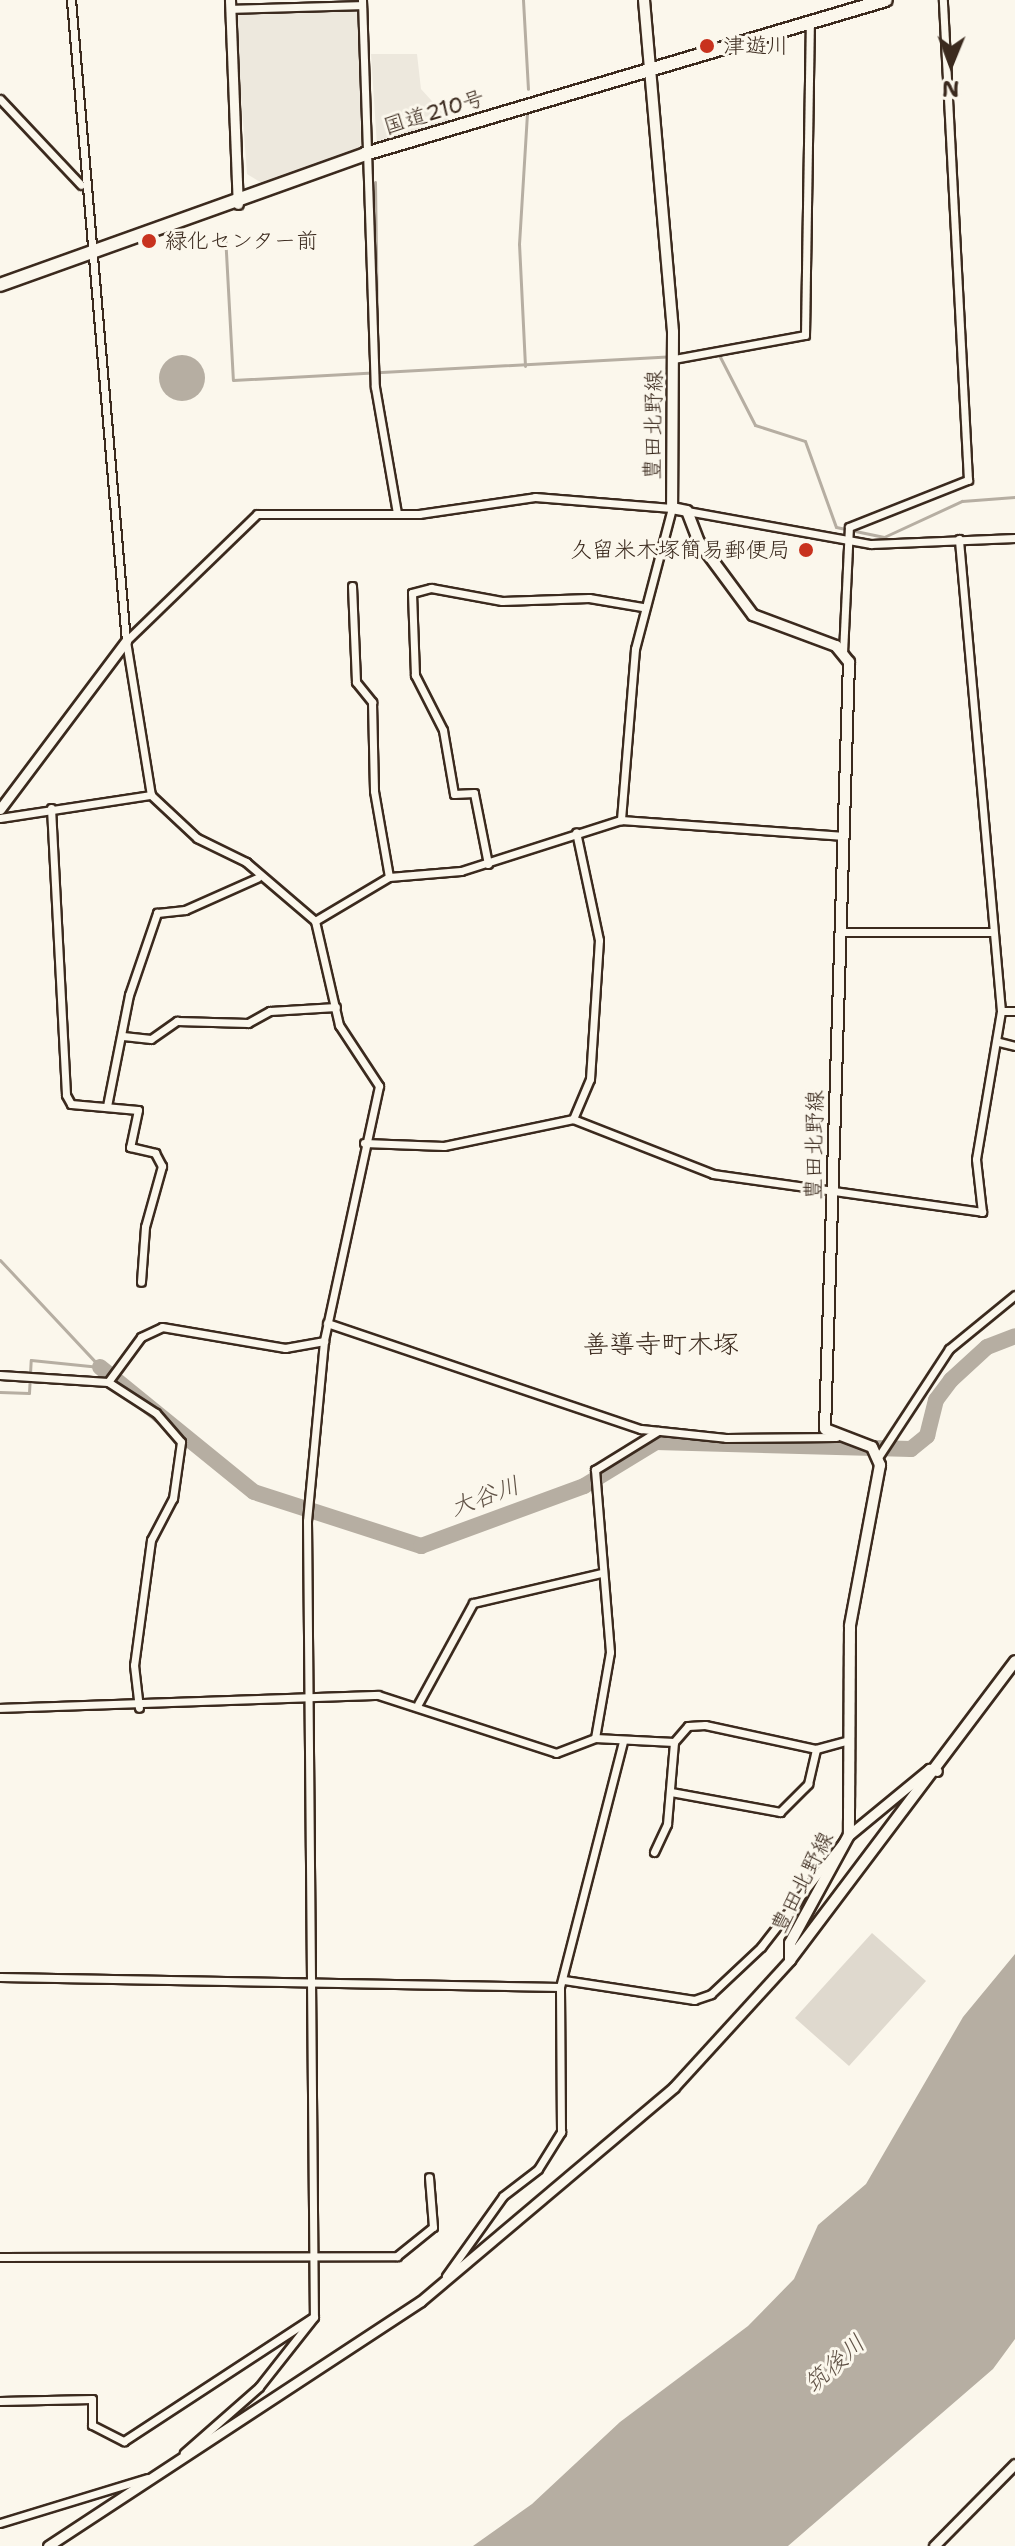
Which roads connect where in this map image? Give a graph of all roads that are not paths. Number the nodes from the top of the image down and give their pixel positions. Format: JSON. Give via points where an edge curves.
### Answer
{"nodes":[{"id":1,"x":71,"y":0,"type":"edge"},
{"id":2,"x":644,"y":0,"type":"edge"},
{"id":3,"x":886,"y":0,"type":"edge"},
{"id":4,"x":943,"y":0,"type":"edge"},
{"id":5,"x":362,"y":2,"type":"edge"},
{"id":6,"x":230,"y":5,"type":"edge"},
{"id":7,"x":810,"y":20,"type":"junction"},
{"id":8,"x":649,"y":67,"type":"junction"},
{"id":9,"x":0,"y":99,"type":"edge"},
{"id":10,"x":365,"y":154,"type":"junction"},
{"id":11,"x":82,"y":186,"type":"junction"},
{"id":12,"x":238,"y":204,"type":"junction"},
{"id":13,"x":93,"y":253,"type":"junction"},
{"id":14,"x":0,"y":285,"type":"edge"},
{"id":15,"x":674,"y":359,"type":"junction"},
{"id":16,"x":672,"y":508,"type":"junction"},
{"id":17,"x":687,"y":511,"type":"junction"},
{"id":18,"x":397,"y":513,"type":"junction"},
{"id":19,"x":1015,"y":538,"type":"edge"},
{"id":20,"x":959,"y":539,"type":"junction"},
{"id":21,"x":844,"y":541,"type":"junction"},
{"id":22,"x":352,"y":586,"type":"dead end"},
{"id":23,"x":642,"y":607,"type":"junction"},
{"id":24,"x":126,"y":641,"type":"junction"},
{"id":25,"x":843,"y":653,"type":"junction"},
{"id":26,"x":151,"y":795,"type":"junction"},
{"id":27,"x":51,"y":808,"type":"junction"},
{"id":28,"x":0,"y":809,"type":"edge"},
{"id":29,"x":0,"y":818,"type":"edge"},
{"id":30,"x":621,"y":820,"type":"junction"},
{"id":31,"x":576,"y":832,"type":"junction"},
{"id":32,"x":844,"y":836,"type":"junction"},
{"id":33,"x":488,"y":864,"type":"junction"},
{"id":34,"x":389,"y":877,"type":"junction"},
{"id":35,"x":257,"y":878,"type":"junction"},
{"id":36,"x":315,"y":921,"type":"junction"},
{"id":37,"x":841,"y":932,"type":"junction"},
{"id":38,"x":993,"y":932,"type":"junction"},
{"id":39,"x":336,"y":1007,"type":"junction"},
{"id":40,"x":1001,"y":1011,"type":"junction"},
{"id":41,"x":1015,"y":1011,"type":"edge"},
{"id":42,"x":123,"y":1036,"type":"junction"},
{"id":43,"x":999,"y":1042,"type":"junction"},
{"id":44,"x":1015,"y":1046,"type":"edge"},
{"id":45,"x":107,"y":1106,"type":"junction"},
{"id":46,"x":573,"y":1119,"type":"junction"},
{"id":47,"x":364,"y":1143,"type":"junction"},
{"id":48,"x":833,"y":1193,"type":"junction"},
{"id":49,"x":141,"y":1282,"type":"dead end"},
{"id":50,"x":1015,"y":1295,"type":"edge"},
{"id":51,"x":327,"y":1323,"type":"junction"},
{"id":52,"x":324,"y":1341,"type":"junction"},
{"id":53,"x":0,"y":1375,"type":"edge"},
{"id":54,"x":108,"y":1382,"type":"junction"},
{"id":55,"x":660,"y":1430,"type":"junction"},
{"id":56,"x":836,"y":1437,"type":"junction"},
{"id":57,"x":879,"y":1456,"type":"junction"},
{"id":58,"x":601,"y":1573,"type":"junction"},
{"id":59,"x":1015,"y":1661,"type":"edge"},
{"id":60,"x":310,"y":1694,"type":"junction"},
{"id":61,"x":418,"y":1704,"type":"junction"},
{"id":62,"x":0,"y":1708,"type":"edge"},
{"id":63,"x":139,"y":1708,"type":"junction"},
{"id":64,"x":595,"y":1738,"type":"junction"},
{"id":65,"x":846,"y":1741,"type":"junction"},
{"id":66,"x":623,"y":1742,"type":"junction"},
{"id":67,"x":674,"y":1742,"type":"junction"},
{"id":68,"x":816,"y":1749,"type":"junction"},
{"id":69,"x":937,"y":1771,"type":"junction"},
{"id":70,"x":671,"y":1792,"type":"junction"},
{"id":71,"x":849,"y":1835,"type":"junction"},
{"id":72,"x":654,"y":1852,"type":"dead end"},
{"id":73,"x":790,"y":1960,"type":"junction"},
{"id":74,"x":0,"y":1977,"type":"edge"},
{"id":75,"x":311,"y":1977,"type":"junction"},
{"id":76,"x":562,"y":1983,"type":"junction"},
{"id":77,"x":429,"y":2177,"type":"dead end"},
{"id":78,"x":0,"y":2257,"type":"edge"},
{"id":79,"x":314,"y":2257,"type":"junction"},
{"id":80,"x":441,"y":2285,"type":"junction"},
{"id":81,"x":314,"y":2317,"type":"junction"},
{"id":82,"x":0,"y":2401,"type":"edge"},
{"id":83,"x":1015,"y":2464,"type":"edge"},
{"id":84,"x":168,"y":2470,"type":"junction"},
{"id":85,"x":0,"y":2523,"type":"edge"},
{"id":86,"x":48,"y":2546,"type":"edge"},
{"id":87,"x":934,"y":2546,"type":"edge"}],
"edges":[{"from":1,"to":11,"type":"street"},
{"from":2,"to":8,"type":"main road","name":"豊田北野線"},
{"from":3,"to":7,"type":"highway","name":"国道210号"},
{"from":4,"to":21,"type":"street","via":[[968,480],[849,527]]},
{"from":5,"to":6,"type":"street"},
{"from":5,"to":10,"type":"street"},
{"from":6,"to":12,"type":"street"},
{"from":7,"to":8,"type":"highway","name":"国道210号"},
{"from":7,"to":15,"type":"street","via":[[805,335],[757,339],[723,354]]},
{"from":8,"to":10,"type":"highway","name":"国道210号"},
{"from":8,"to":15,"type":"main road","name":"豊田北野線"},
{"from":9,"to":11,"type":"street"},
{"from":10,"to":12,"type":"highway","name":"国道210号"},
{"from":10,"to":18,"type":"street","via":[[375,387]]},
{"from":11,"to":13,"type":"street"},
{"from":12,"to":13,"type":"highway","name":"国道210号"},
{"from":13,"to":14,"type":"highway","name":"国道210号"},
{"from":13,"to":24,"type":"street"},
{"from":15,"to":16,"type":"main road","name":"豊田北野線"},
{"from":16,"to":17,"type":"main road","name":"豊田北野線"},
{"from":16,"to":18,"type":"street","via":[[535,497]]},
{"from":16,"to":23,"type":"street"},
{"from":17,"to":21,"type":"street"},
{"from":17,"to":25,"type":"main road","via":[[699,542],[753,615]]},
{"from":18,"to":24,"type":"street","via":[[257,514]]},
{"from":19,"to":20,"type":"street"},
{"from":20,"to":21,"type":"street"},
{"from":20,"to":38,"type":"street"},
{"from":21,"to":25,"type":"street"},
{"from":22,"to":34,"type":"street","via":[[356,682],[372,702],[374,791]]},
{"from":23,"to":30,"type":"street"},
{"from":23,"to":33,"type":"street","via":[[589,598],[502,601],[431,588],[412,593],[415,675],[443,730],[454,794],[474,793]]},
{"from":24,"to":26,"type":"street"},
{"from":24,"to":28,"type":"street"},
{"from":25,"to":32,"type":"main road","name":"豊田北野線","via":[[851,697]]},
{"from":26,"to":27,"type":"street"},
{"from":26,"to":35,"type":"street","via":[[197,838],[233,853]]},
{"from":27,"to":29,"type":"street"},
{"from":27,"to":45,"type":"street","via":[[66,1095],[71,1104]]},
{"from":30,"to":31,"type":"street"},
{"from":30,"to":32,"type":"street"},
{"from":31,"to":33,"type":"street"},
{"from":31,"to":46,"type":"street","via":[[599,940],[590,1079]]},
{"from":32,"to":37,"type":"main road","name":"豊田北野線"},
{"from":33,"to":34,"type":"street"},
{"from":34,"to":36,"type":"street"},
{"from":35,"to":36,"type":"street"},
{"from":35,"to":42,"type":"street","via":[[185,910],[157,913]]},
{"from":36,"to":39,"type":"street"},
{"from":37,"to":38,"type":"street"},
{"from":37,"to":48,"type":"main road","name":"豊田北野線"},
{"from":38,"to":40,"type":"street"},
{"from":39,"to":42,"type":"street","via":[[270,1011],[248,1023],[177,1021],[151,1039]]},
{"from":39,"to":47,"type":"street","via":[[346,1042],[379,1086]]},
{"from":40,"to":41,"type":"street"},
{"from":40,"to":43,"type":"street"},
{"from":42,"to":45,"type":"street"},
{"from":43,"to":44,"type":"street"},
{"from":43,"to":48,"type":"street","via":[[976,1159],[982,1212]]},
{"from":45,"to":49,"type":"street","via":[[138,1110],[130,1147],[155,1153],[162,1166],[145,1227]]},
{"from":46,"to":47,"type":"street","via":[[444,1146]]},
{"from":46,"to":48,"type":"street","via":[[713,1174]]},
{"from":47,"to":51,"type":"street"},
{"from":48,"to":56,"type":"main road","name":"豊田北野線","via":[[825,1417]]},
{"from":50,"to":57,"type":"street","via":[[949,1349]]},
{"from":51,"to":52,"type":"street"},
{"from":51,"to":55,"type":"street","via":[[384,1337],[554,1404]]},
{"from":52,"to":54,"type":"street","via":[[285,1348],[162,1327],[141,1337]]},
{"from":52,"to":60,"type":"street","via":[[307,1521]]},
{"from":53,"to":54,"type":"street"},
{"from":54,"to":63,"type":"street","via":[[171,1428],[183,1459],[151,1540],[134,1665]]},
{"from":55,"to":56,"type":"street"},
{"from":55,"to":58,"type":"street","via":[[595,1470]]},
{"from":56,"to":57,"type":"main road"},
{"from":57,"to":65,"type":"main road","name":"豊田北野線","via":[[850,1626]]},
{"from":58,"to":61,"type":"street","via":[[473,1603]]},
{"from":58,"to":64,"type":"street","via":[[610,1652]]},
{"from":59,"to":69,"type":"main road","name":"豊田北野線"},
{"from":60,"to":61,"type":"street"},
{"from":60,"to":63,"type":"street"},
{"from":60,"to":75,"type":"street"},
{"from":61,"to":64,"type":"street","via":[[545,1752]]},
{"from":62,"to":63,"type":"street"},
{"from":64,"to":66,"type":"street"},
{"from":65,"to":68,"type":"street"},
{"from":65,"to":71,"type":"main road","name":"豊田北野線"},
{"from":66,"to":67,"type":"street"},
{"from":66,"to":76,"type":"street"},
{"from":67,"to":68,"type":"street","via":[[688,1726],[705,1725]]},
{"from":67,"to":70,"type":"street"},
{"from":68,"to":70,"type":"street","via":[[808,1784],[780,1812]]},
{"from":69,"to":71,"type":"street","via":[[929,1769]]},
{"from":69,"to":73,"type":"main road","name":"豊田北野線"},
{"from":70,"to":72,"type":"street"},
{"from":71,"to":73,"type":"main road","name":"豊田北野線","via":[[790,1943]]},
{"from":71,"to":76,"type":"street","via":[[761,1947],[711,1994],[694,2000]]},
{"from":73,"to":80,"type":"street","via":[[674,2087]]},
{"from":74,"to":75,"type":"street"},
{"from":75,"to":76,"type":"street"},
{"from":75,"to":79,"type":"street"},
{"from":76,"to":80,"type":"street","via":[[561,2132],[538,2169],[503,2196]]},
{"from":77,"to":79,"type":"street","via":[[433,2227],[404,2253]]},
{"from":78,"to":79,"type":"street"},
{"from":79,"to":81,"type":"street"},
{"from":80,"to":84,"type":"street"},
{"from":81,"to":82,"type":"street","via":[[124,2441],[92,2425],[92,2399]]},
{"from":81,"to":84,"type":"street","via":[[259,2387]]},
{"from":83,"to":87,"type":"street"},
{"from":84,"to":85,"type":"street"},
{"from":84,"to":86,"type":"street"}]}
